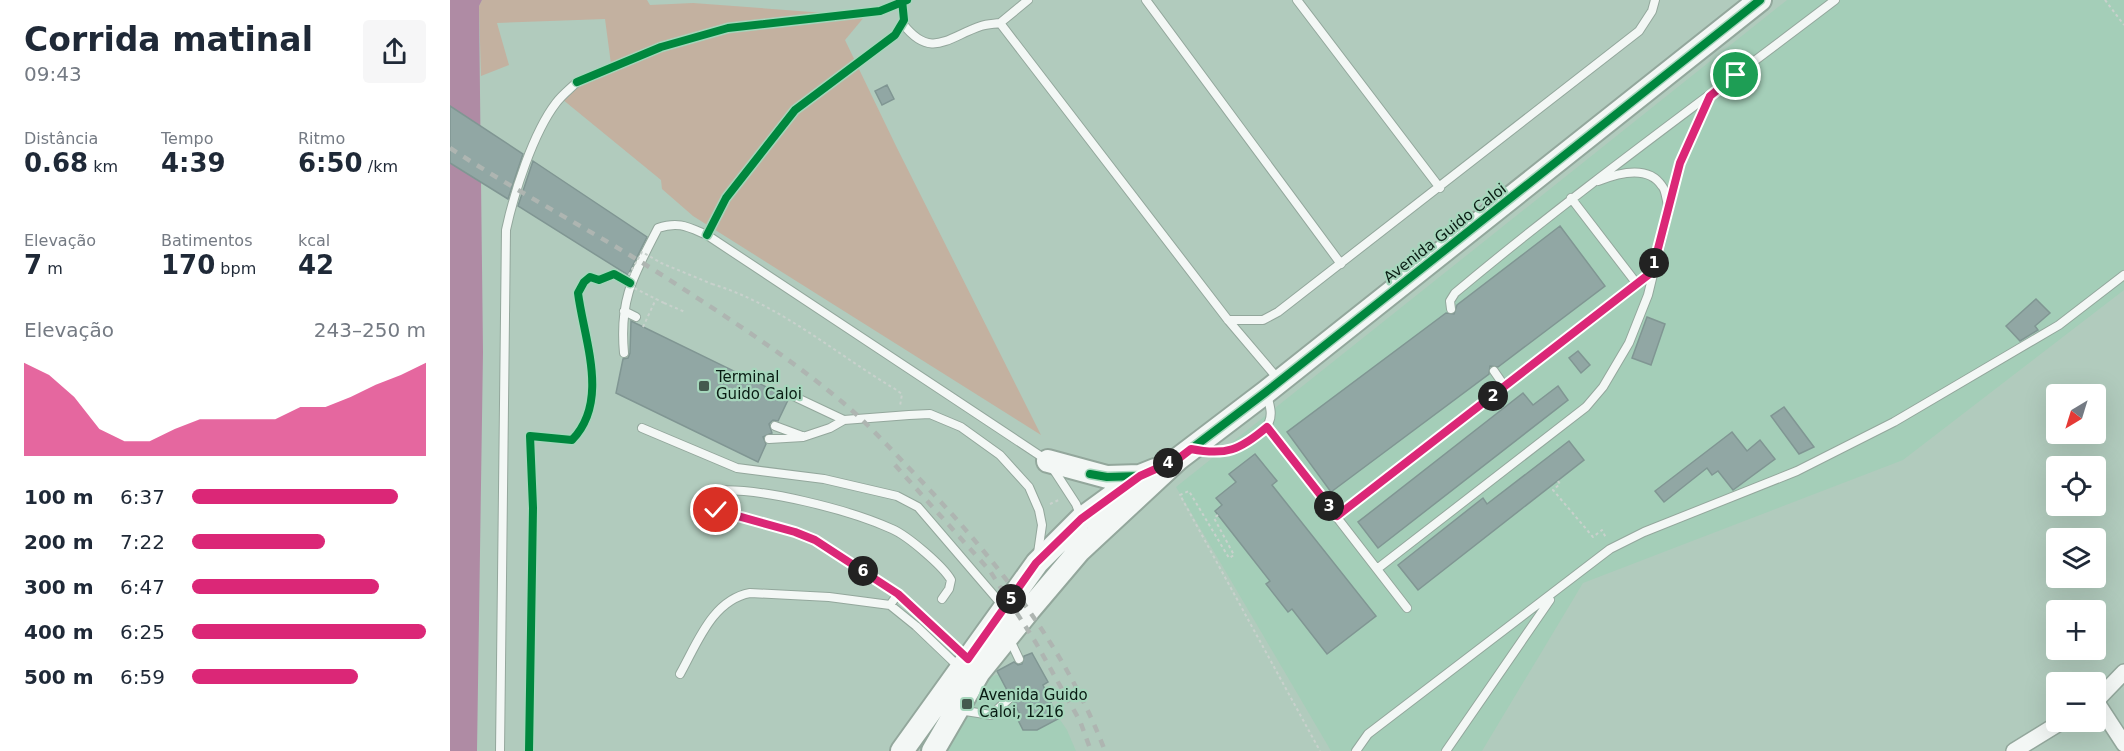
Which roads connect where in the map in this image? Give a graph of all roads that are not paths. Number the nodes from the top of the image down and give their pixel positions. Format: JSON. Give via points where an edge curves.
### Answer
{"nodes":[{"id":1,"x":1028,"y":0,"type":"edge"},
{"id":2,"x":1146,"y":0,"type":"edge"},
{"id":3,"x":1296,"y":0,"type":"edge"},
{"id":4,"x":1655,"y":0,"type":"edge"},
{"id":5,"x":1760,"y":0,"type":"edge"},
{"id":6,"x":1835,"y":0,"type":"edge"},
{"id":7,"x":1000,"y":23,"type":"junction"},
{"id":8,"x":903,"y":24,"type":"dead end"},
{"id":9,"x":577,"y":82,"type":"dead end"},
{"id":10,"x":1710,"y":96,"type":"junction"},
{"id":11,"x":1587,"y":185,"type":"junction"},
{"id":12,"x":1440,"y":188,"type":"junction"},
{"id":13,"x":1571,"y":198,"type":"junction"},
{"id":14,"x":1668,"y":206,"type":"junction"},
{"id":15,"x":1341,"y":264,"type":"junction"},
{"id":16,"x":1652,"y":272,"type":"junction"},
{"id":17,"x":2124,"y":275,"type":"edge"},
{"id":18,"x":1637,"y":284,"type":"junction"},
{"id":19,"x":1451,"y":309,"type":"dead end"},
{"id":20,"x":624,"y":311,"type":"junction"},
{"id":21,"x":636,"y":317,"type":"dead end"},
{"id":22,"x":1228,"y":320,"type":"junction"},
{"id":23,"x":624,"y":353,"type":"dead end"},
{"id":24,"x":1494,"y":370,"type":"dead end"},
{"id":25,"x":1273,"y":387,"type":"junction"},
{"id":26,"x":1505,"y":387,"type":"junction"},
{"id":27,"x":791,"y":395,"type":"dead end"},
{"id":28,"x":844,"y":420,"type":"junction"},
{"id":29,"x":775,"y":426,"type":"dead end"},
{"id":30,"x":1267,"y":427,"type":"junction"},
{"id":31,"x":642,"y":428,"type":"dead end"},
{"id":32,"x":803,"y":437,"type":"junction"},
{"id":33,"x":769,"y":439,"type":"dead end"},
{"id":34,"x":1184,"y":454,"type":"junction"},
{"id":35,"x":1048,"y":461,"type":"junction"},
{"id":36,"x":1140,"y":476,"type":"junction"},
{"id":37,"x":1337,"y":516,"type":"junction"},
{"id":38,"x":1081,"y":519,"type":"junction"},
{"id":39,"x":1078,"y":551,"type":"junction"},
{"id":40,"x":1036,"y":563,"type":"junction"},
{"id":41,"x":1377,"y":569,"type":"junction"},
{"id":42,"x":898,"y":594,"type":"junction"},
{"id":43,"x":1554,"y":594,"type":"junction"},
{"id":44,"x":942,"y":599,"type":"dead end"},
{"id":45,"x":890,"y":605,"type":"junction"},
{"id":46,"x":1004,"y":607,"type":"junction"},
{"id":47,"x":1407,"y":608,"type":"dead end"},
{"id":48,"x":1008,"y":636,"type":"junction"},
{"id":49,"x":1019,"y":659,"type":"dead end"},
{"id":50,"x":964,"y":664,"type":"junction"},
{"id":51,"x":2124,"y":672,"type":"edge"},
{"id":52,"x":680,"y":674,"type":"dead end"},
{"id":53,"x":2106,"y":691,"type":"edge"},
{"id":54,"x":1011,"y":697,"type":"dead end"},
{"id":55,"x":957,"y":709,"type":"junction"},
{"id":56,"x":2106,"y":716,"type":"edge"},
{"id":57,"x":2046,"y":731,"type":"edge"},
{"id":58,"x":2124,"y":744,"type":"edge"},
{"id":59,"x":500,"y":751,"type":"edge"},
{"id":60,"x":902,"y":751,"type":"edge"},
{"id":61,"x":933,"y":751,"type":"edge"},
{"id":62,"x":1356,"y":751,"type":"edge"},
{"id":63,"x":1446,"y":751,"type":"edge"},
{"id":64,"x":2014,"y":751,"type":"edge"}],
"edges":[{"from":1,"to":7,"type":"lane"},
{"from":2,"to":15,"type":"lane"},
{"from":3,"to":12,"type":"lane"},
{"from":4,"to":12,"type":"lane","via":[[1639,31]]},
{"from":5,"to":25,"type":"main road","name":"Avenida Guido Caloi"},
{"from":6,"to":10,"type":"lane"},
{"from":7,"to":8,"type":"lane","via":[[982,25],[955,39],[932,44],[917,40]]},
{"from":7,"to":22,"type":"lane"},
{"from":9,"to":59,"type":"lane","via":[[544,121],[512,203],[506,230]]},
{"from":10,"to":11,"type":"lane"},
{"from":10,"to":14,"type":"lane","via":[[1680,163]]},
{"from":11,"to":13,"type":"lane"},
{"from":11,"to":14,"type":"lane","via":[[1617,174],[1635,172],[1652,176],[1663,186]]},
{"from":12,"to":15,"type":"lane"},
{"from":13,"to":18,"type":"lane"},
{"from":13,"to":19,"type":"lane","via":[[1455,292]]},
{"from":14,"to":16,"type":"lane"},
{"from":15,"to":22,"type":"lane","via":[[1263,320]]},
{"from":16,"to":18,"type":"lane"},
{"from":16,"to":41,"type":"lane","via":[[1648,295],[1629,343],[1586,407]]},
{"from":17,"to":43,"type":"lane","via":[[2059,325],[1894,423],[1797,471],[1644,532],[1602,555]]},
{"from":18,"to":26,"type":"lane"},
{"from":20,"to":21,"type":"lane"},
{"from":20,"to":23,"type":"lane"},
{"from":20,"to":35,"type":"lane","via":[[630,283],[658,228],[672,223],[698,231]]},
{"from":22,"to":25,"type":"lane"},
{"from":24,"to":26,"type":"lane"},
{"from":25,"to":30,"type":"lane"},
{"from":25,"to":34,"type":"main road","name":"Avenida Guido Caloi"},
{"from":26,"to":37,"type":"lane"},
{"from":27,"to":28,"type":"lane"},
{"from":28,"to":32,"type":"lane"},
{"from":28,"to":40,"type":"lane","via":[[930,414],[961,427],[1000,455],[1029,487],[1039,510],[1042,525]]},
{"from":29,"to":32,"type":"lane"},
{"from":30,"to":34,"type":"lane","via":[[1232,451]]},
{"from":30,"to":37,"type":"lane"},
{"from":31,"to":46,"type":"lane","via":[[737,468],[824,479],[897,496],[918,507]]},
{"from":32,"to":33,"type":"lane"},
{"from":34,"to":36,"type":"main road","name":"Avenida Guido Caloi"},
{"from":34,"to":39,"type":"main road","name":"Avenida Guido Caloi"},
{"from":35,"to":36,"type":"main road","via":[[1107,477]]},
{"from":35,"to":38,"type":"lane","via":[[1076,504]]},
{"from":36,"to":38,"type":"main road","name":"Avenida Guido Caloi"},
{"from":37,"to":41,"type":"lane"},
{"from":38,"to":39,"type":"main road"},
{"from":38,"to":40,"type":"main road","name":"Avenida Guido Caloi"},
{"from":39,"to":48,"type":"main road","name":"Avenida Guido Caloi"},
{"from":40,"to":46,"type":"main road","name":"Avenida Guido Caloi"},
{"from":41,"to":47,"type":"lane"},
{"from":42,"to":44,"type":"lane","via":[[815,540],[716,510],[709,500],[712,491],[732,489],[825,506],[894,530],[945,569],[951,580]]},
{"from":42,"to":45,"type":"lane"},
{"from":42,"to":50,"type":"lane"},
{"from":43,"to":62,"type":"lane","via":[[1368,735]]},
{"from":43,"to":63,"type":"lane"},
{"from":45,"to":50,"type":"lane"},
{"from":45,"to":52,"type":"lane","via":[[750,592],[739,595],[712,616]]},
{"from":46,"to":50,"type":"main road","name":"Avenida Guido Caloi"},
{"from":48,"to":49,"type":"lane"},
{"from":48,"to":55,"type":"main road","name":"Avenida Guido Caloi"},
{"from":50,"to":60,"type":"main road","name":"Avenida Guido Caloi"},
{"from":51,"to":53,"type":"street"},
{"from":54,"to":55,"type":"lane","via":[[991,714]]},
{"from":55,"to":61,"type":"main road","name":"Avenida Guido Caloi"},
{"from":56,"to":58,"type":"street"},
{"from":57,"to":64,"type":"street"}]}
